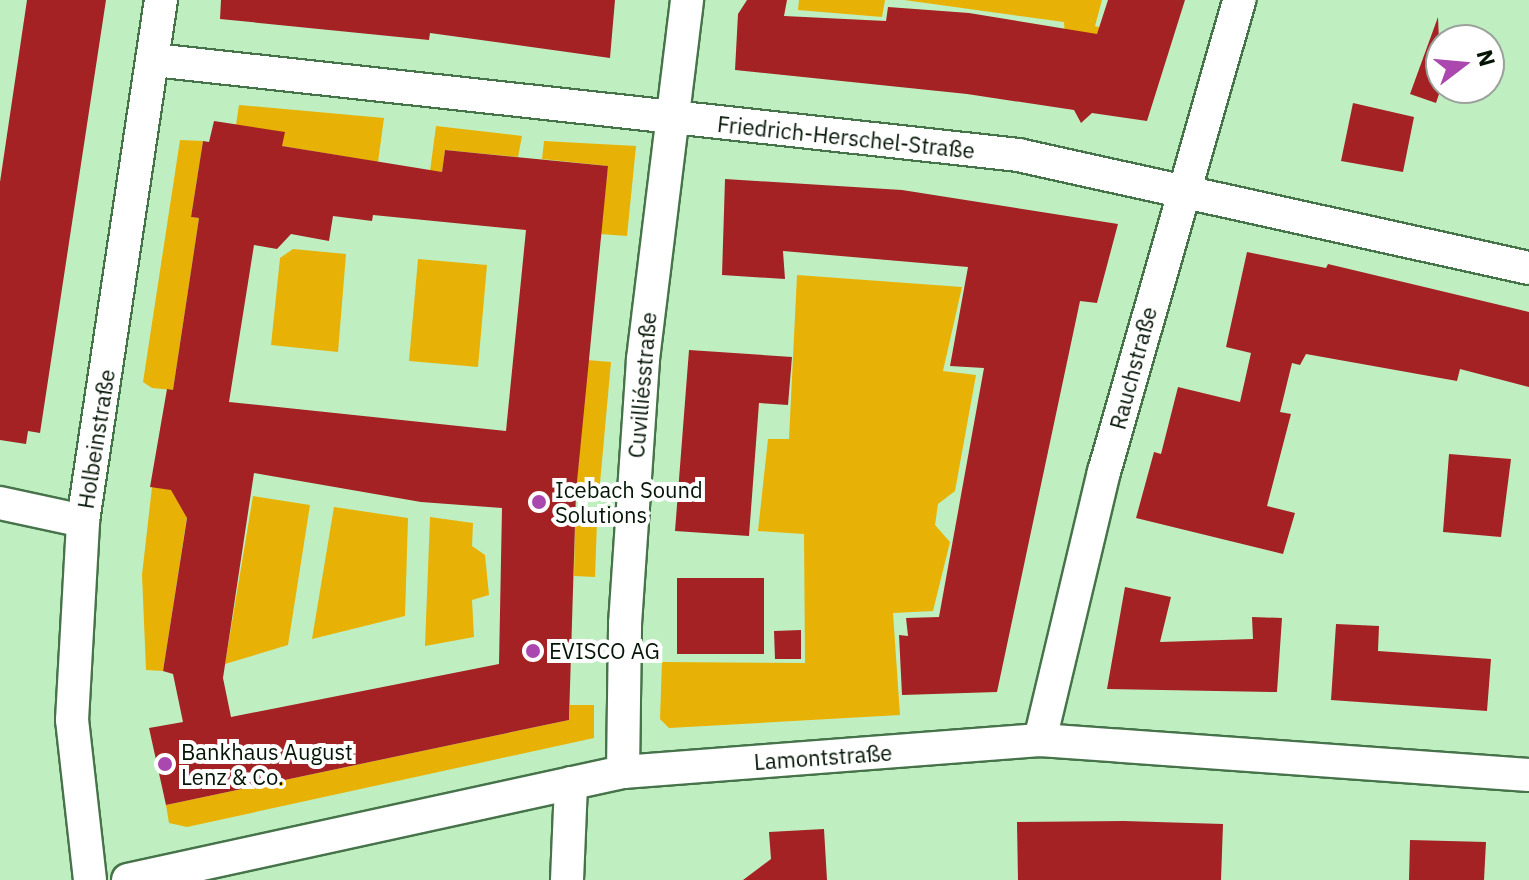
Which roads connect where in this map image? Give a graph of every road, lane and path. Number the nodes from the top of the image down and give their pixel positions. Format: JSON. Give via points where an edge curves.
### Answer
{"nodes":[{"id":1,"x":161,"y":0,"type":"edge"},
{"id":2,"x":687,"y":0,"type":"edge"},
{"id":3,"x":1239,"y":0,"type":"edge"},
{"id":4,"x":154,"y":60,"type":"junction"},
{"id":5,"x":671,"y":119,"type":"junction"},
{"id":6,"x":1181,"y":190,"type":"junction"},
{"id":7,"x":1529,"y":268,"type":"edge"},
{"id":8,"x":0,"y":503,"type":"edge"},
{"id":9,"x":83,"y":521,"type":"junction"},
{"id":10,"x":1040,"y":740,"type":"junction"},
{"id":11,"x":623,"y":772,"type":"junction"},
{"id":12,"x":1529,"y":775,"type":"edge"},
{"id":13,"x":571,"y":783,"type":"junction"},
{"id":14,"x":90,"y":880,"type":"edge"},
{"id":15,"x":128,"y":880,"type":"edge"},
{"id":16,"x":567,"y":880,"type":"edge"}],
"edges":[{"from":1,"to":4,"type":"street","name":"Holbeinstraße"},
{"from":2,"to":5,"type":"street","name":"Cuvilliésstraße"},
{"from":3,"to":6,"type":"street","name":"Rauchstraße"},
{"from":4,"to":5,"type":"street","name":"Friedrich-Herschel-Straße"},
{"from":4,"to":9,"type":"street","name":"Holbeinstraße"},
{"from":5,"to":6,"type":"street","name":"Friedrich-Herschel-Straße","via":[[1018,155]]},
{"from":5,"to":11,"type":"street","name":"Cuvilliésstraße","via":[[643,359],[625,624]]},
{"from":6,"to":7,"type":"street","name":"Friedrich-Herschel-Straße"},
{"from":6,"to":10,"type":"street","name":"Rauchstraße","via":[[1104,472]]},
{"from":8,"to":9,"type":"street"},
{"from":9,"to":14,"type":"street","name":"Holbeinstraße","via":[[72,720]]},
{"from":10,"to":11,"type":"street","name":"Lamontstraße"},
{"from":10,"to":12,"type":"street","name":"Lamontstraße"},
{"from":11,"to":13,"type":"street","name":"Lamontstraße"},
{"from":13,"to":15,"type":"street","name":"Lamontstraße"},
{"from":13,"to":16,"type":"street"}]}
